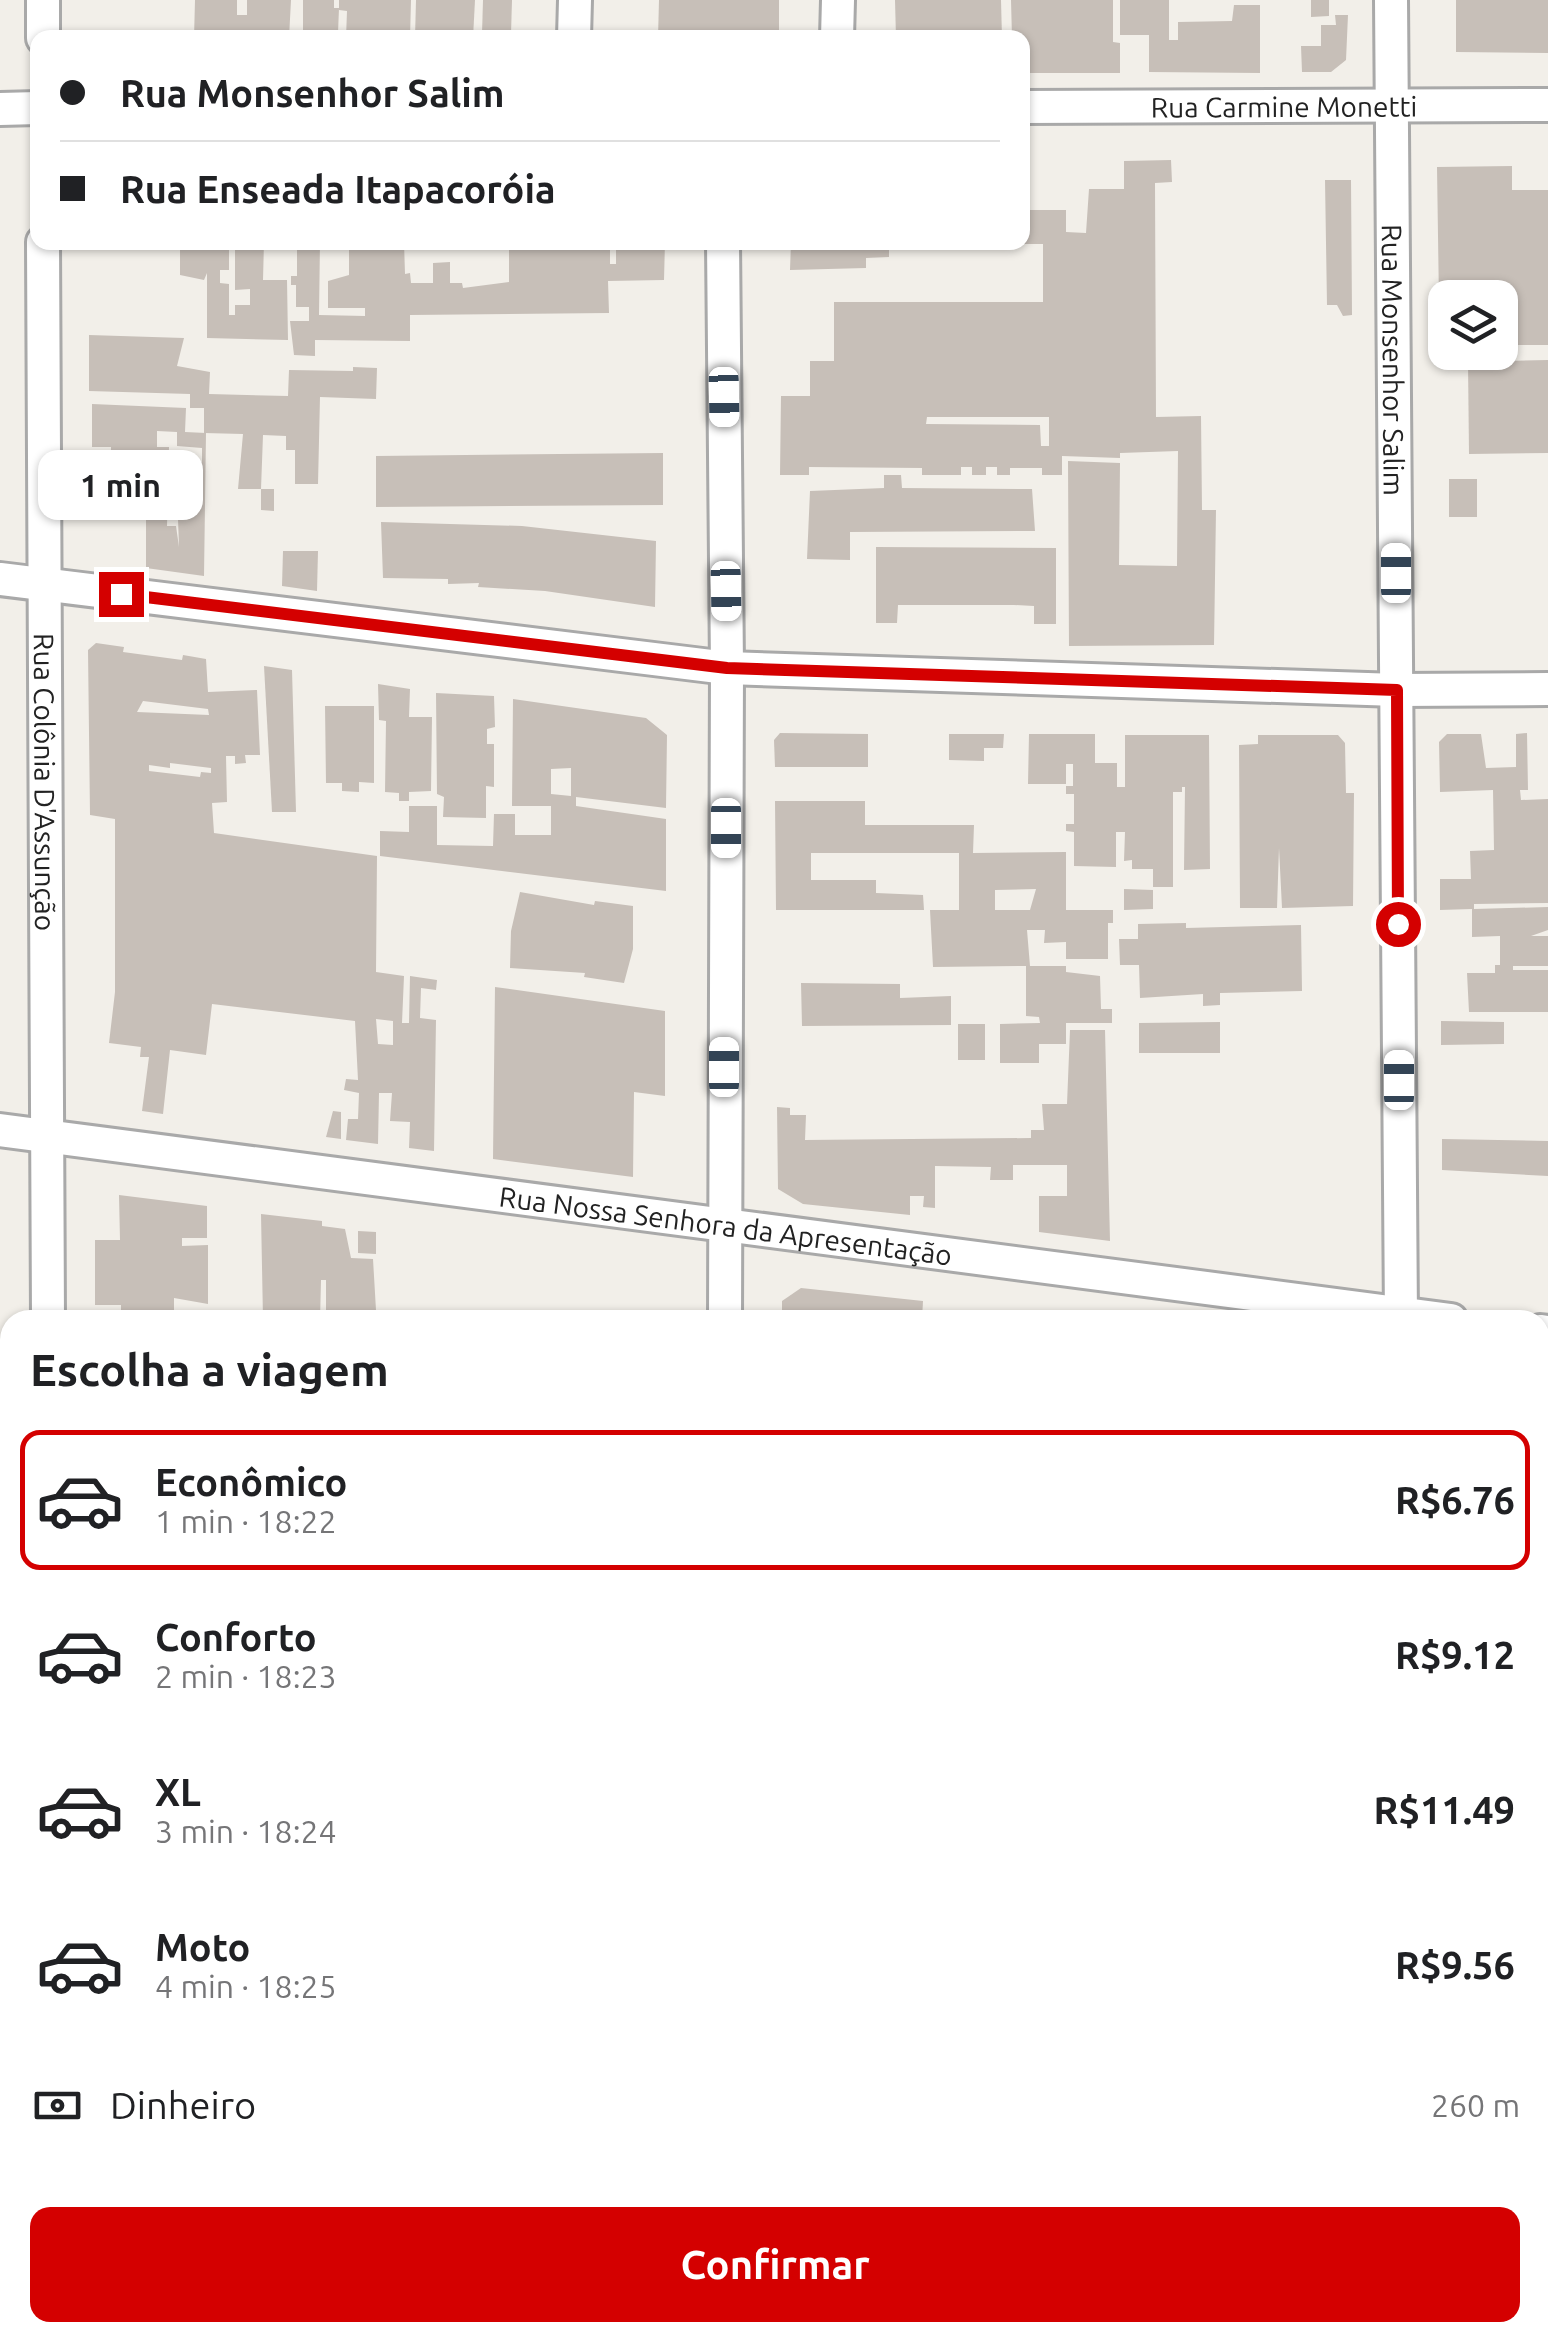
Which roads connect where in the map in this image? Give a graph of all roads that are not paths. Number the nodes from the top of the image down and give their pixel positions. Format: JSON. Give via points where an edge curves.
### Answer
{"nodes":[{"id":1,"x":44,"y":0,"type":"edge"},
{"id":2,"x":575,"y":0,"type":"edge"},
{"id":3,"x":838,"y":0,"type":"edge"},
{"id":4,"x":1391,"y":0,"type":"edge"},
{"id":5,"x":43,"y":30,"type":"edge"},
{"id":6,"x":574,"y":30,"type":"edge"},
{"id":7,"x":837,"y":30,"type":"edge"},
{"id":8,"x":1548,"y":105,"type":"edge"},
{"id":9,"x":1394,"y":106,"type":"junction"},
{"id":10,"x":1030,"y":107,"type":"edge"},
{"id":11,"x":0,"y":108,"type":"edge"},
{"id":12,"x":30,"y":108,"type":"edge"},
{"id":13,"x":43,"y":250,"type":"edge"},
{"id":14,"x":723,"y":250,"type":"edge"},
{"id":15,"x":0,"y":579,"type":"edge"},
{"id":16,"x":45,"y":584,"type":"junction"},
{"id":17,"x":727,"y":668,"type":"junction"},
{"id":18,"x":1548,"y":689,"type":"edge"},
{"id":19,"x":1397,"y":690,"type":"junction"},
{"id":20,"x":0,"y":1130,"type":"edge"},
{"id":21,"x":49,"y":1136,"type":"junction"},
{"id":22,"x":724,"y":1226,"type":"junction"},
{"id":23,"x":48,"y":1310,"type":"edge"},
{"id":24,"x":725,"y":1310,"type":"edge"},
{"id":25,"x":1349,"y":1310,"type":"edge"},
{"id":26,"x":1401,"y":1310,"type":"edge"}],
"edges":[{"from":1,"to":5,"type":"street"},
{"from":2,"to":6,"type":"street"},
{"from":3,"to":7,"type":"street"},
{"from":4,"to":9,"type":"street","name":"Rua Monsenhor Salim"},
{"from":8,"to":9,"type":"street","name":"Rua Carmine Monetti"},
{"from":9,"to":10,"type":"street","name":"Rua Carmine Monetti"},
{"from":9,"to":19,"type":"street","name":"Rua Monsenhor Salim"},
{"from":11,"to":12,"type":"street"},
{"from":13,"to":16,"type":"street","name":"Rua Colônia D'Assunção"},
{"from":14,"to":17,"type":"street"},
{"from":15,"to":16,"type":"street"},
{"from":16,"to":17,"type":"street"},
{"from":16,"to":21,"type":"street","name":"Rua Colônia D'Assunção"},
{"from":17,"to":19,"type":"street"},
{"from":17,"to":22,"type":"street"},
{"from":18,"to":19,"type":"street"},
{"from":19,"to":26,"type":"street","name":"Rua Monsenhor Salim"},
{"from":20,"to":21,"type":"street","name":"Rua Nossa Senhora da Apresentação"},
{"from":21,"to":22,"type":"street","name":"Rua Nossa Senhora da Apresentação"},
{"from":21,"to":23,"type":"street","name":"Rua Colônia D'Assunção"},
{"from":22,"to":24,"type":"street"},
{"from":22,"to":25,"type":"street","name":"Rua Nossa Senhora da Apresentação"}]}
